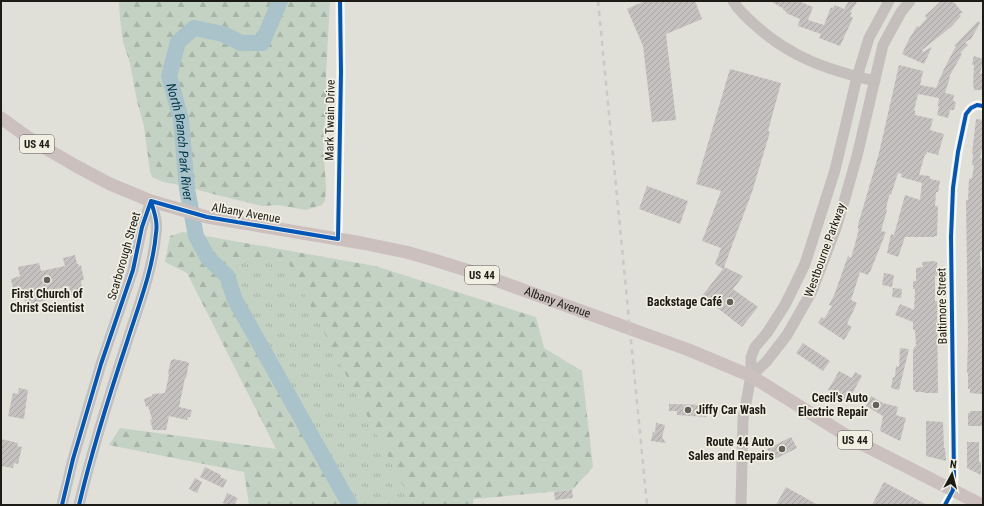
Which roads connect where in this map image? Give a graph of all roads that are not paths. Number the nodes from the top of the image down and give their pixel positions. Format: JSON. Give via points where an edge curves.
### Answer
{"nodes":[{"id":1,"x":340,"y":1,"type":"edge"},
{"id":2,"x":733,"y":1,"type":"edge"},
{"id":3,"x":889,"y":1,"type":"edge"},
{"id":4,"x":910,"y":1,"type":"edge"},
{"id":5,"x":857,"y":77,"type":"junction"},
{"id":6,"x":875,"y":81,"type":"junction"},
{"id":7,"x":983,"y":106,"type":"edge"},
{"id":8,"x":1,"y":118,"type":"edge"},
{"id":9,"x":151,"y":201,"type":"junction"},
{"id":10,"x":820,"y":221,"type":"junction"},
{"id":11,"x":836,"y":228,"type":"junction"},
{"id":12,"x":338,"y":240,"type":"junction"},
{"id":13,"x":751,"y":376,"type":"junction"},
{"id":14,"x":73,"y":459,"type":"junction"},
{"id":15,"x":89,"y":463,"type":"junction"},
{"id":16,"x":953,"y":490,"type":"junction"},
{"id":17,"x":62,"y":505,"type":"edge"},
{"id":18,"x":79,"y":505,"type":"edge"},
{"id":19,"x":740,"y":505,"type":"edge"},
{"id":20,"x":945,"y":505,"type":"edge"},
{"id":21,"x":982,"y":505,"type":"edge"}],
"edges":[{"from":1,"to":12,"type":"street","name":"Mark Twain Drive"},
{"from":2,"to":5,"type":"main road","via":[[749,20],[788,50],[813,63]]},
{"from":3,"to":5,"type":"main road","name":"Westbourne Parkway","via":[[869,38]]},
{"from":4,"to":6,"type":"main road","name":"Westbourne Parkway","via":[[901,12],[884,46]]},
{"from":5,"to":6,"type":"main road"},
{"from":5,"to":10,"type":"main road","name":"Westbourne Parkway"},
{"from":6,"to":11,"type":"main road","name":"Westbourne Parkway"},
{"from":7,"to":16,"type":"street","name":"Baltimore Street","via":[[977,105],[966,114],[955,164],[953,188]]},
{"from":8,"to":9,"type":"highway","name":"Albany Avenue","number":"US 44","via":[[33,141],[76,166]]},
{"from":9,"to":12,"type":"highway","name":"Albany Avenue","number":"US 44","via":[[207,217]]},
{"from":9,"to":14,"type":"main road","name":"Scarborough Street"},
{"from":9,"to":15,"type":"main road","name":"Scarborough Street","via":[[157,226],[152,259]]},
{"from":10,"to":11,"type":"main road"},
{"from":10,"to":13,"type":"main road","name":"Westbourne Parkway","via":[[805,264],[790,296],[753,351],[750,362]]},
{"from":11,"to":13,"type":"main road","name":"Westbourne Parkway","via":[[812,291],[799,315],[770,357]]},
{"from":12,"to":13,"type":"highway","name":"Albany Avenue","number":"US 44","via":[[406,252],[441,262],[690,350]]},
{"from":13,"to":16,"type":"highway","name":"Albany Avenue","number":"US 44","via":[[850,437]]},
{"from":13,"to":19,"type":"main road","via":[[743,419]]},
{"from":14,"to":15,"type":"main road"},
{"from":14,"to":17,"type":"main road","name":"Scarborough Street"},
{"from":15,"to":18,"type":"main road","name":"Scarborough Street"},
{"from":16,"to":20,"type":"street","name":"Baltimore Street"},
{"from":16,"to":21,"type":"highway","name":"Albany Avenue","number":"US 44"}]}
